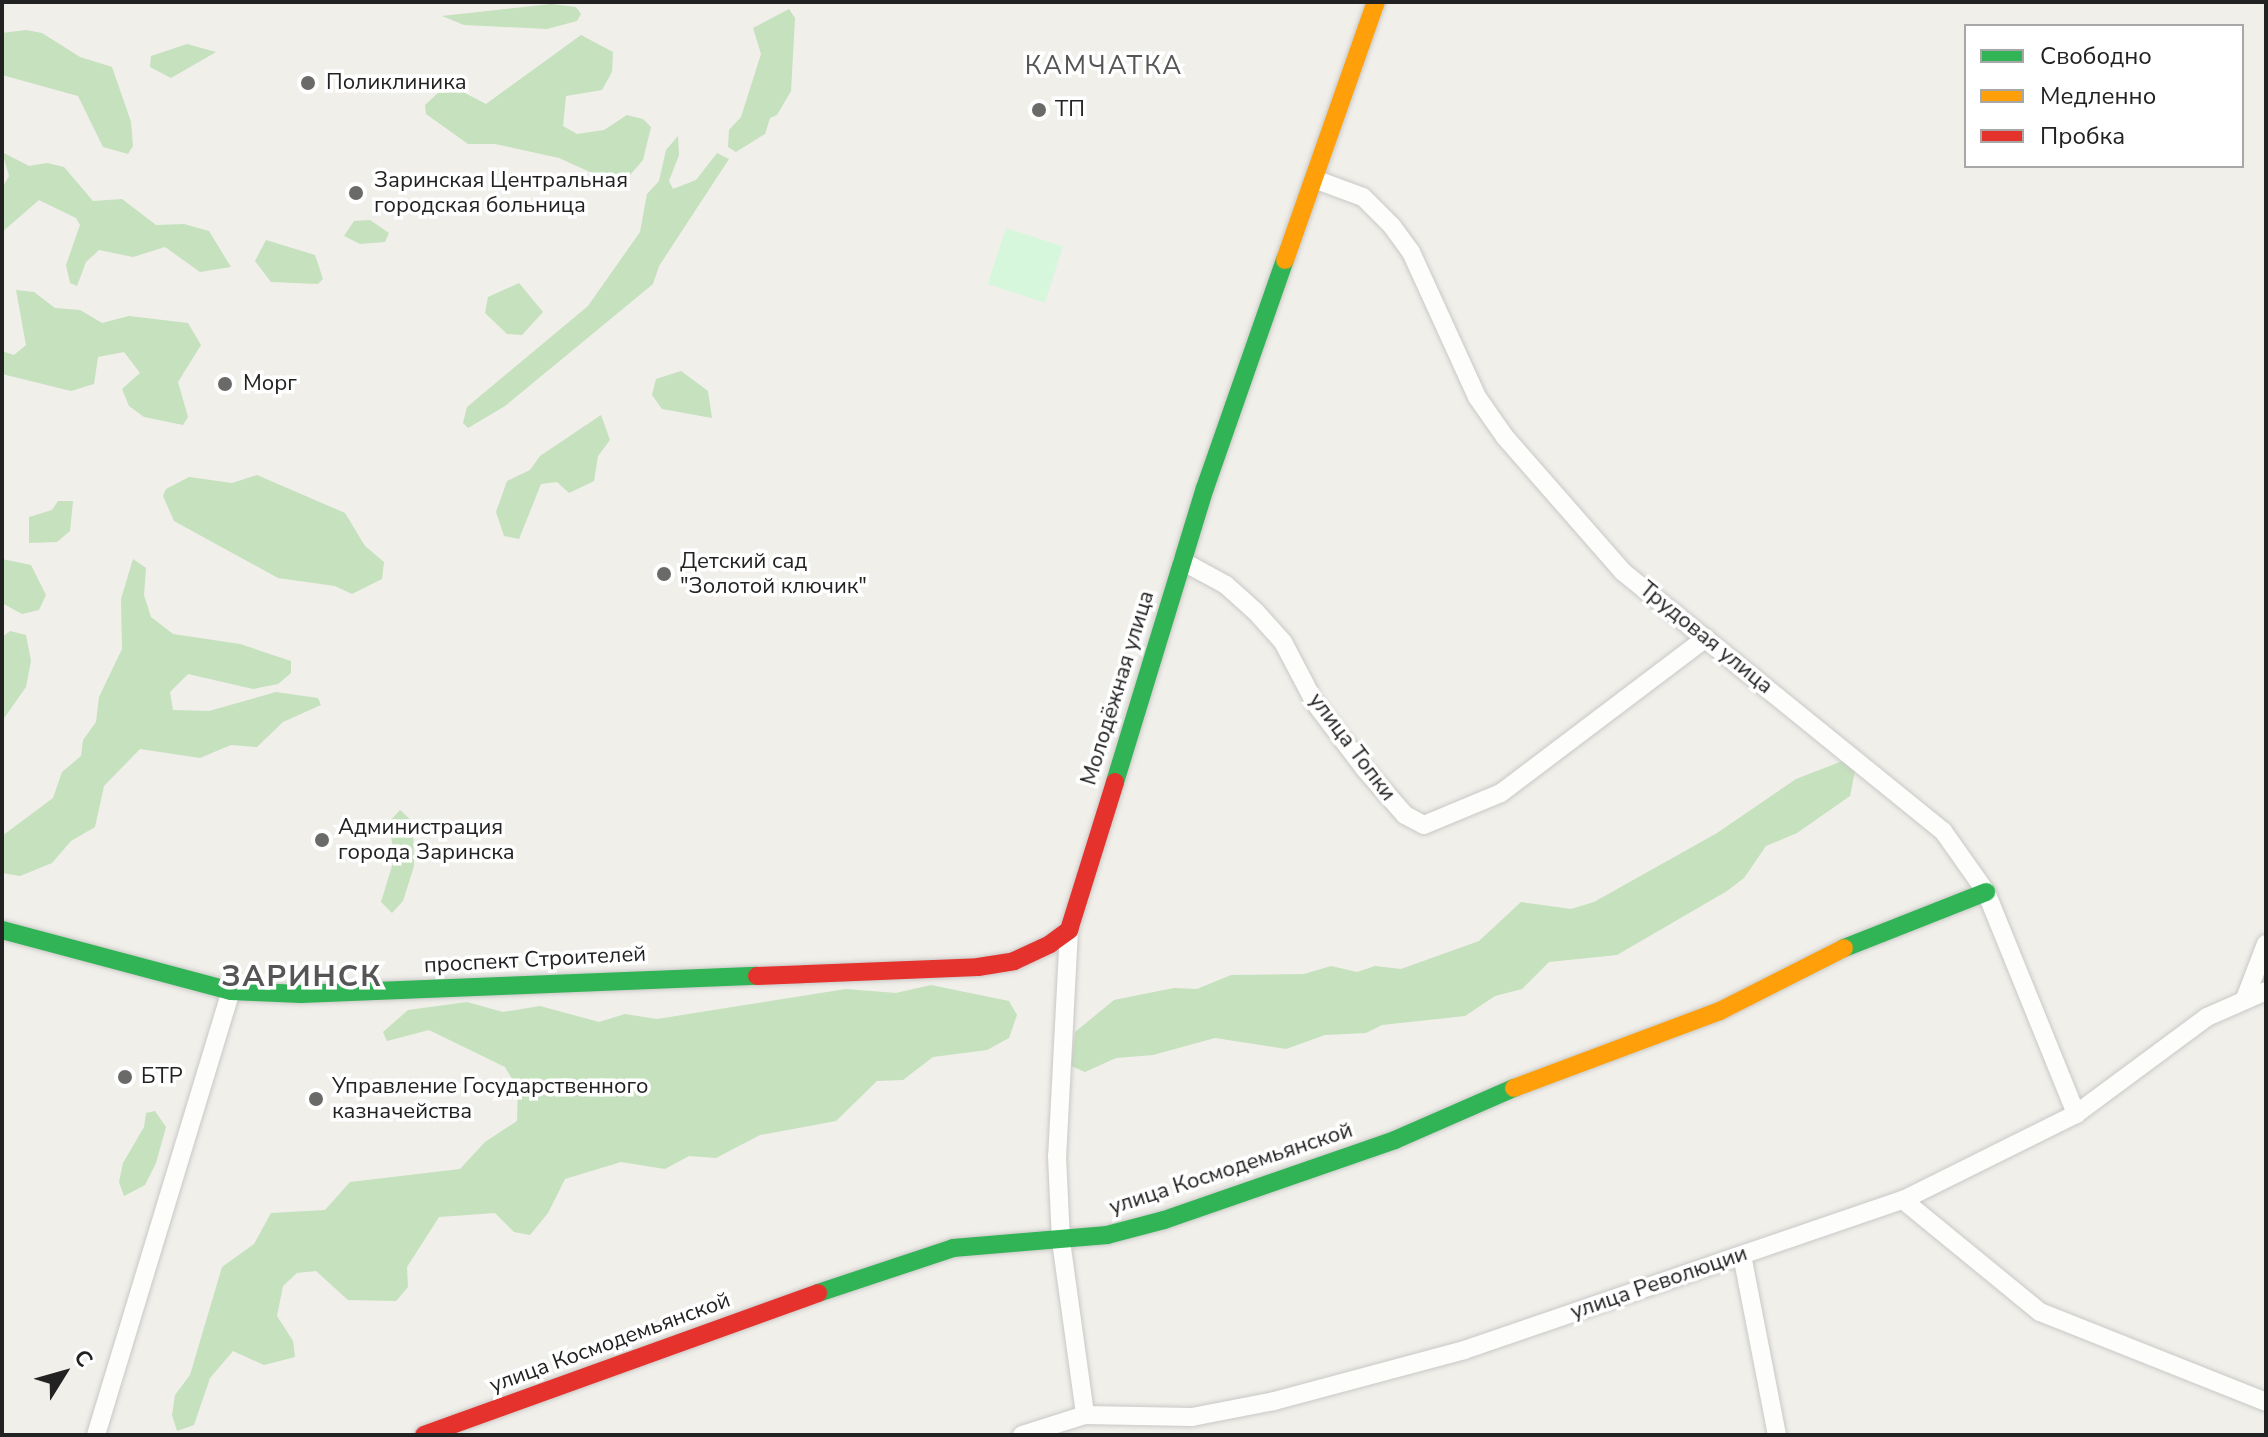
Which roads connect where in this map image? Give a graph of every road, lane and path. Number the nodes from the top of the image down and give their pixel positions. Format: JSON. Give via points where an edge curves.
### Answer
{"nodes":[{"id":1,"x":1376,"y":2,"type":"edge"},
{"id":2,"x":1314,"y":179,"type":"junction"},
{"id":3,"x":1182,"y":561,"type":"junction"},
{"id":4,"x":1706,"y":638,"type":"junction"},
{"id":5,"x":1986,"y":892,"type":"junction"},
{"id":6,"x":2,"y":930,"type":"edge"},
{"id":7,"x":1069,"y":930,"type":"junction"},
{"id":8,"x":2266,"y":944,"type":"edge"},
{"id":9,"x":231,"y":991,"type":"junction"},
{"id":10,"x":2266,"y":991,"type":"edge"},
{"id":11,"x":2246,"y":996,"type":"junction"},
{"id":12,"x":2076,"y":1114,"type":"junction"},
{"id":13,"x":1903,"y":1200,"type":"junction"},
{"id":14,"x":1061,"y":1241,"type":"junction"},
{"id":15,"x":1742,"y":1255,"type":"junction"},
{"id":16,"x":2266,"y":1402,"type":"edge"},
{"id":17,"x":1085,"y":1415,"type":"junction"},
{"id":18,"x":1193,"y":1426,"type":"edge"},
{"id":19,"x":96,"y":1435,"type":"edge"},
{"id":20,"x":424,"y":1435,"type":"edge"},
{"id":21,"x":1022,"y":1435,"type":"edge"},
{"id":22,"x":1777,"y":1435,"type":"edge"}],
"edges":[{"from":1,"to":2,"type":"street","name":"Молодёжная улица"},
{"from":2,"to":3,"type":"street","name":"Молодёжная улица"},
{"from":2,"to":4,"type":"street","name":"Трудовая улица","via":[[1363,197],[1392,226],[1411,252],[1477,397],[1505,437],[1623,572]]},
{"from":3,"to":4,"type":"street","name":"улица Топки","via":[[1226,585],[1256,612],[1283,642],[1315,703],[1364,768],[1405,815],[1424,825],[1501,793]]},
{"from":3,"to":7,"type":"street","name":"Молодёжная улица"},
{"from":4,"to":5,"type":"street","name":"Трудовая улица","via":[[1943,831]]},
{"from":5,"to":12,"type":"street","name":"Трудовая улица"},
{"from":5,"to":14,"type":"street","name":"улица Космодемьянской","via":[[1851,944],[1720,1011],[1504,1092],[1395,1140],[1164,1220]]},
{"from":6,"to":9,"type":"street","name":"проспект Строителей"},
{"from":7,"to":9,"type":"street","name":"проспект Строителей","via":[[1014,961],[978,967],[601,979],[380,993]]},
{"from":7,"to":14,"type":"street","name":"Молодёжная улица","via":[[1057,1141]]},
{"from":8,"to":11,"type":"street"},
{"from":9,"to":19,"type":"street"},
{"from":10,"to":11,"type":"street","name":"улица Революции"},
{"from":11,"to":12,"type":"street","name":"улица Революции","via":[[2207,1017]]},
{"from":12,"to":13,"type":"street","name":"улица Революции"},
{"from":13,"to":15,"type":"street","name":"улица Революции"},
{"from":13,"to":16,"type":"street","via":[[2040,1312]]},
{"from":14,"to":17,"type":"street","name":"Молодёжная улица"},
{"from":14,"to":20,"type":"street","name":"улица Космодемьянской","via":[[953,1248],[903,1262]]},
{"from":15,"to":18,"type":"street","name":"улица Революции","via":[[1464,1350]]},
{"from":15,"to":22,"type":"street"},
{"from":17,"to":18,"type":"street","name":"улица Революции"},
{"from":17,"to":21,"type":"street","name":"улица Революции"}]}
